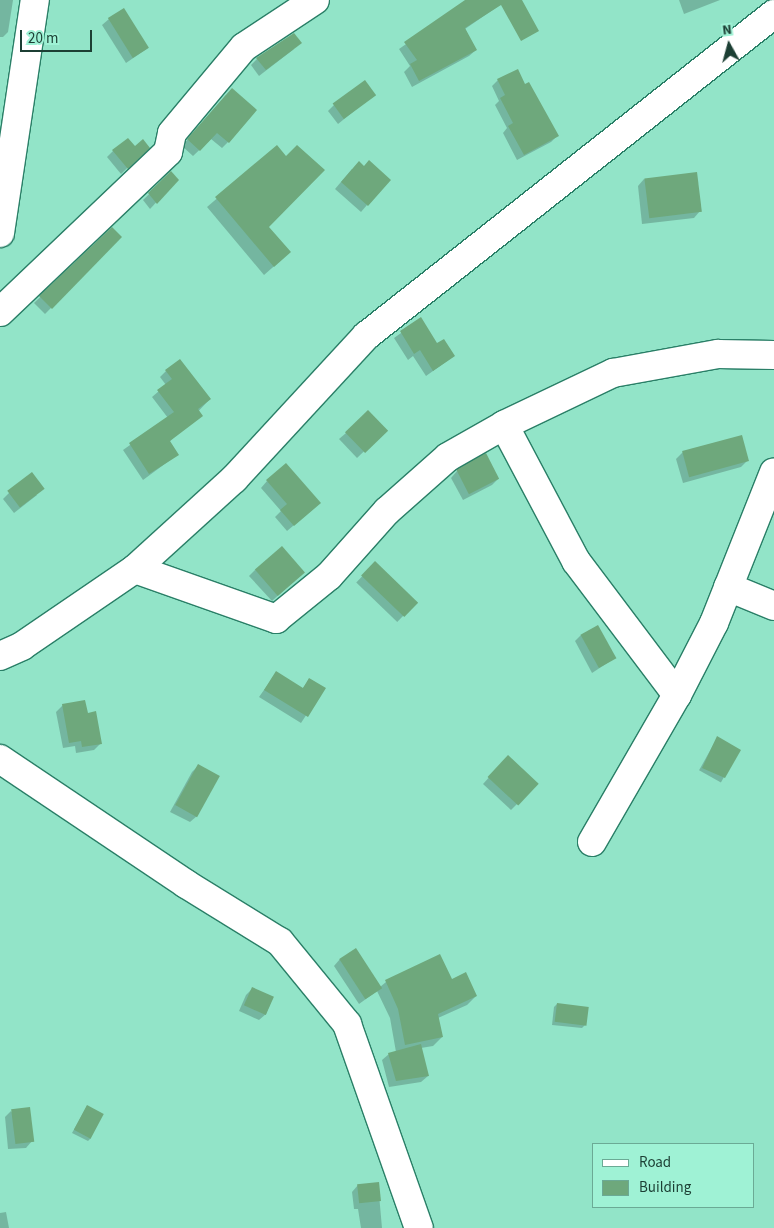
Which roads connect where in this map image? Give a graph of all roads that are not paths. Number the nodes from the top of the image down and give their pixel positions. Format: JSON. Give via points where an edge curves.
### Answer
{"nodes":[{"id":1,"x":35,"y":0,"type":"edge"},
{"id":2,"x":315,"y":0,"type":"edge"},
{"id":3,"x":774,"y":14,"type":"edge"},
{"id":4,"x":0,"y":233,"type":"edge"},
{"id":5,"x":0,"y":312,"type":"edge"},
{"id":6,"x":774,"y":354,"type":"edge"},
{"id":7,"x":504,"y":425,"type":"junction"},
{"id":8,"x":774,"y":472,"type":"edge"},
{"id":9,"x":135,"y":568,"type":"junction"},
{"id":10,"x":728,"y":586,"type":"junction"},
{"id":11,"x":774,"y":606,"type":"edge"},
{"id":12,"x":0,"y":656,"type":"edge"},
{"id":13,"x":677,"y":695,"type":"junction"},
{"id":14,"x":0,"y":759,"type":"edge"},
{"id":15,"x":592,"y":842,"type":"dead end"},
{"id":16,"x":419,"y":1228,"type":"edge"}],
"edges":[{"from":1,"to":4,"type":"street"},
{"from":2,"to":5,"type":"street","via":[[244,47],[172,133],[168,152]]},
{"from":3,"to":9,"type":"street","via":[[366,336],[234,479]]},
{"from":6,"to":7,"type":"street","via":[[718,354],[613,373]]},
{"from":7,"to":9,"type":"street","via":[[448,457],[387,511],[329,576],[276,618]]},
{"from":7,"to":13,"type":"street","via":[[576,561]]},
{"from":8,"to":10,"type":"street"},
{"from":9,"to":12,"type":"street","via":[[22,646]]},
{"from":10,"to":11,"type":"street"},
{"from":10,"to":13,"type":"street","via":[[714,623]]},
{"from":13,"to":15,"type":"street"},
{"from":14,"to":16,"type":"street","via":[[186,884],[280,942],[347,1024]]}]}
